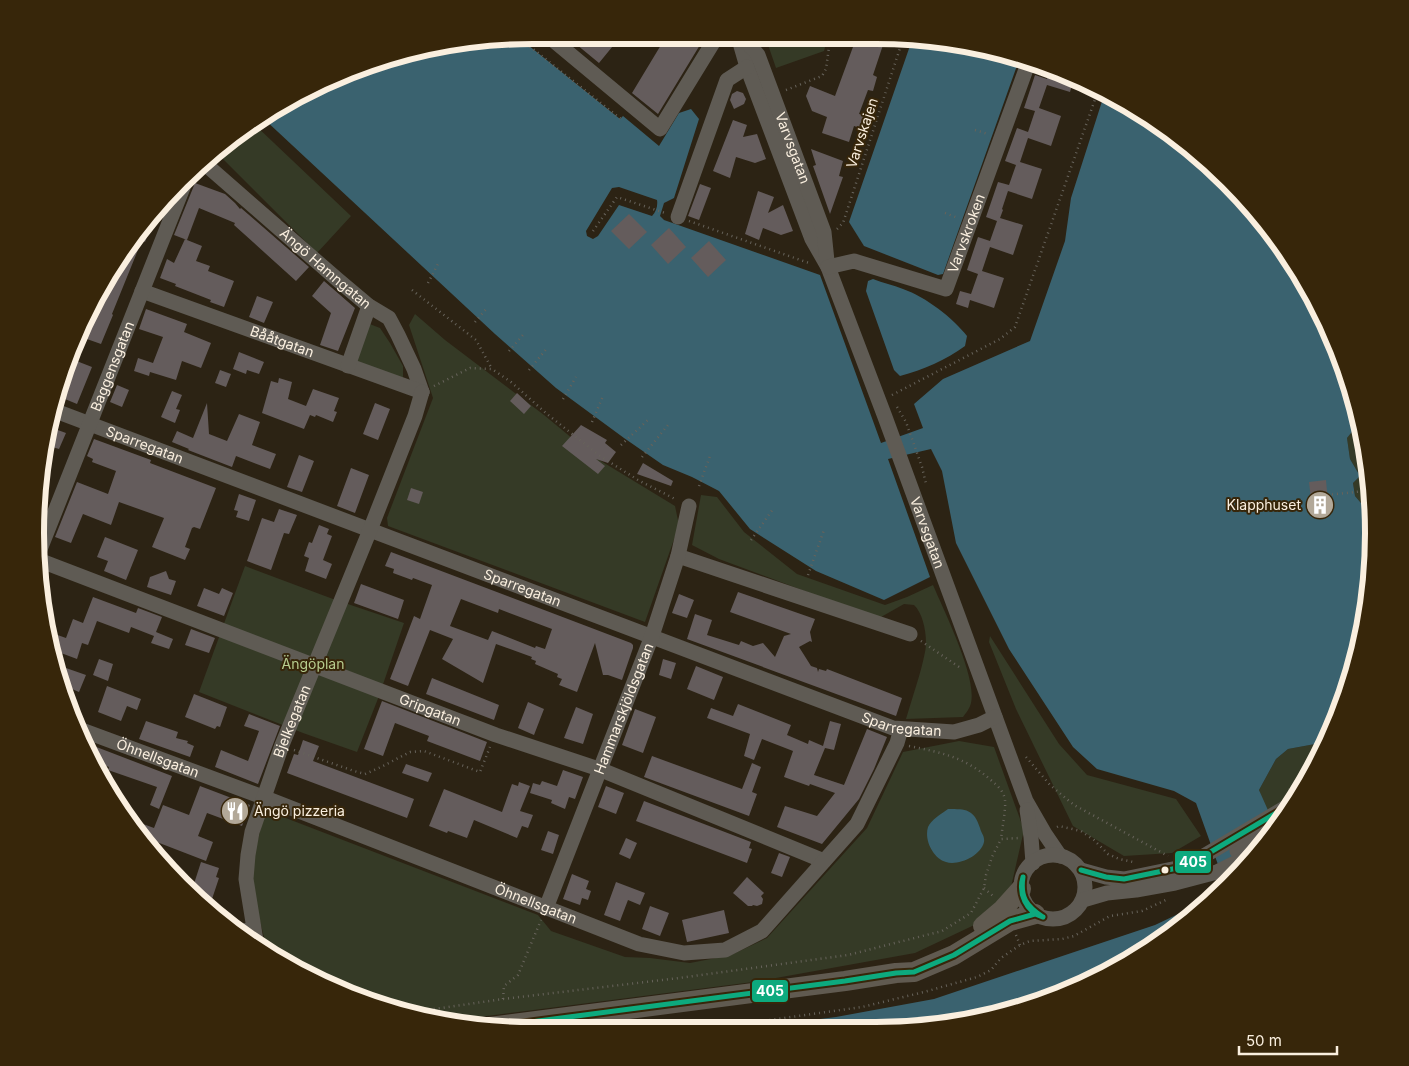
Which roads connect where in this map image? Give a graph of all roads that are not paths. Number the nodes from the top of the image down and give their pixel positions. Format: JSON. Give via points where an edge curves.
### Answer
{"nodes":[{"id":1,"x":558,"y":44,"type":"edge"},
{"id":2,"x":712,"y":44,"type":"edge"},
{"id":3,"x":740,"y":44,"type":"edge"},
{"id":4,"x":749,"y":44,"type":"edge"},
{"id":5,"x":747,"y":67,"type":"junction"},
{"id":6,"x":1026,"y":68,"type":"edge"},
{"id":7,"x":208,"y":167,"type":"edge"},
{"id":8,"x":180,"y":194,"type":"edge"},
{"id":9,"x":672,"y":215,"type":"road end"},
{"id":10,"x":828,"y":267,"type":"junction"},
{"id":11,"x":142,"y":290,"type":"junction"},
{"id":12,"x":369,"y":306,"type":"junction"},
{"id":13,"x":348,"y":366,"type":"junction"},
{"id":14,"x":422,"y":392,"type":"junction"},
{"id":15,"x":59,"y":412,"type":"edge"},
{"id":16,"x":90,"y":423,"type":"junction"},
{"id":17,"x":689,"y":506,"type":"road end"},
{"id":18,"x":370,"y":530,"type":"junction"},
{"id":19,"x":44,"y":538,"type":"edge"},
{"id":20,"x":678,"y":556,"type":"junction"},
{"id":21,"x":45,"y":561,"type":"edge"},
{"id":22,"x":910,"y":634,"type":"road end"},
{"id":23,"x":652,"y":636,"type":"junction"},
{"id":24,"x":314,"y":665,"type":"junction"},
{"id":25,"x":995,"y":717,"type":"junction"},
{"id":26,"x":86,"y":732,"type":"edge"},
{"id":27,"x":899,"y":736,"type":"junction"},
{"id":28,"x":599,"y":769,"type":"junction"},
{"id":29,"x":263,"y":797,"type":"junction"},
{"id":30,"x":1277,"y":813,"type":"edge"},
{"id":31,"x":1038,"y":836,"type":"junction"},
{"id":32,"x":1256,"y":841,"type":"edge"},
{"id":33,"x":1060,"y":856,"type":"junction"},
{"id":34,"x":1244,"y":856,"type":"edge"},
{"id":35,"x":824,"y":861,"type":"junction"},
{"id":36,"x":1032,"y":863,"type":"junction"},
{"id":37,"x":1213,"y":863,"type":"junction"},
{"id":38,"x":1081,"y":870,"type":"junction"},
{"id":39,"x":1021,"y":889,"type":"junction"},
{"id":40,"x":1083,"y":900,"type":"junction"},
{"id":41,"x":546,"y":908,"type":"junction"},
{"id":42,"x":1035,"y":914,"type":"junction"},
{"id":43,"x":253,"y":929,"type":"junction"},
{"id":44,"x":247,"y":930,"type":"edge"},
{"id":45,"x":254,"y":935,"type":"edge"},
{"id":46,"x":896,"y":973,"type":"junction"},
{"id":47,"x":529,"y":1022,"type":"edge"}],
"edges":[{"from":1,"to":2,"type":"street","via":[[660,129]]},
{"from":3,"to":5,"type":"street","name":"Varvsgatan"},
{"from":4,"to":10,"type":"street","name":"Varvsgatan","via":[[758,55],[824,232]]},
{"from":5,"to":9,"type":"street","via":[[727,80]]},
{"from":5,"to":10,"type":"street","name":"Varvsgatan","via":[[812,239]]},
{"from":6,"to":10,"type":"street","name":"Varvskroken","via":[[946,289],[854,261]]},
{"from":7,"to":12,"type":"street","name":"Ängö Hamngatan"},
{"from":8,"to":11,"type":"street","name":"Baggensgatan"},
{"from":10,"to":25,"type":"street","name":"Varvsgatan","via":[[892,413],[908,480]]},
{"from":11,"to":13,"type":"street","name":"Bååtgatan"},
{"from":11,"to":16,"type":"street","name":"Baggensgatan"},
{"from":12,"to":13,"type":"street"},
{"from":12,"to":14,"type":"street","name":"Ängö Hamngatan","via":[[389,318]]},
{"from":13,"to":14,"type":"street","name":"Bååtgatan"},
{"from":14,"to":18,"type":"street","name":"Bjelkegatan"},
{"from":15,"to":16,"type":"street","name":"Sparregatan"},
{"from":16,"to":18,"type":"street","name":"Sparregatan"},
{"from":16,"to":19,"type":"street","name":"Baggensgatan"},
{"from":17,"to":20,"type":"street","name":"Hammarskjöldsgatan"},
{"from":18,"to":23,"type":"street","name":"Sparregatan"},
{"from":18,"to":24,"type":"street","name":"Bjelkegatan"},
{"from":20,"to":22,"type":"street"},
{"from":20,"to":23,"type":"street","name":"Hammarskjöldsgatan"},
{"from":21,"to":24,"type":"street","name":"Gripgatan"},
{"from":23,"to":27,"type":"street","name":"Sparregatan","via":[[893,728]]},
{"from":23,"to":28,"type":"street","name":"Hammarskjöldsgatan"},
{"from":24,"to":28,"type":"street","name":"Gripgatan","via":[[496,735]]},
{"from":24,"to":29,"type":"street","name":"Bjelkegatan"},
{"from":25,"to":27,"type":"street","name":"Sparregatan","via":[[954,732]]},
{"from":25,"to":31,"type":"street","name":"Varvsgatan"},
{"from":26,"to":29,"type":"street","name":"Öhnellsgatan"},
{"from":27,"to":35,"type":"street","name":"Öhnellsgatan","via":[[857,824]]},
{"from":28,"to":35,"type":"street","name":"Gripgatan"},
{"from":28,"to":41,"type":"street","name":"Hammarskjöldsgatan"},
{"from":29,"to":41,"type":"street","name":"Öhnellsgatan"},
{"from":29,"to":43,"type":"street","name":"Bjelkegatan","via":[[252,832],[246,879]]},
{"from":30,"to":37,"type":"street"},
{"from":31,"to":33,"type":"street","name":"Varvsgatan"},
{"from":31,"to":36,"type":"street","name":"Varvsgatan"},
{"from":32,"to":37,"type":"street"},
{"from":33,"to":36,"type":"street","via":[[1045,856]]},
{"from":33,"to":38,"type":"street"},
{"from":34,"to":37,"type":"street"},
{"from":35,"to":41,"type":"street","name":"Öhnellsgatan","via":[[762,931],[725,950],[684,953],[639,944]]},
{"from":36,"to":39,"type":"street","via":[[1023,877]]},
{"from":37,"to":38,"type":"street","via":[[1124,879]]},
{"from":37,"to":40,"type":"street","via":[[1193,878]]},
{"from":38,"to":40,"type":"street","via":[[1085,885]]},
{"from":39,"to":42,"type":"street"},
{"from":39,"to":46,"type":"main road","via":[[1003,910],[978,930]]},
{"from":40,"to":42,"type":"street","via":[[1075,911],[1062,918],[1048,919]]},
{"from":42,"to":46,"type":"main road","via":[[1010,921],[954,955],[914,972]]},
{"from":43,"to":44,"type":"street"},
{"from":43,"to":45,"type":"street","name":"Bjelkegatan"},
{"from":46,"to":47,"type":"main road"}]}
